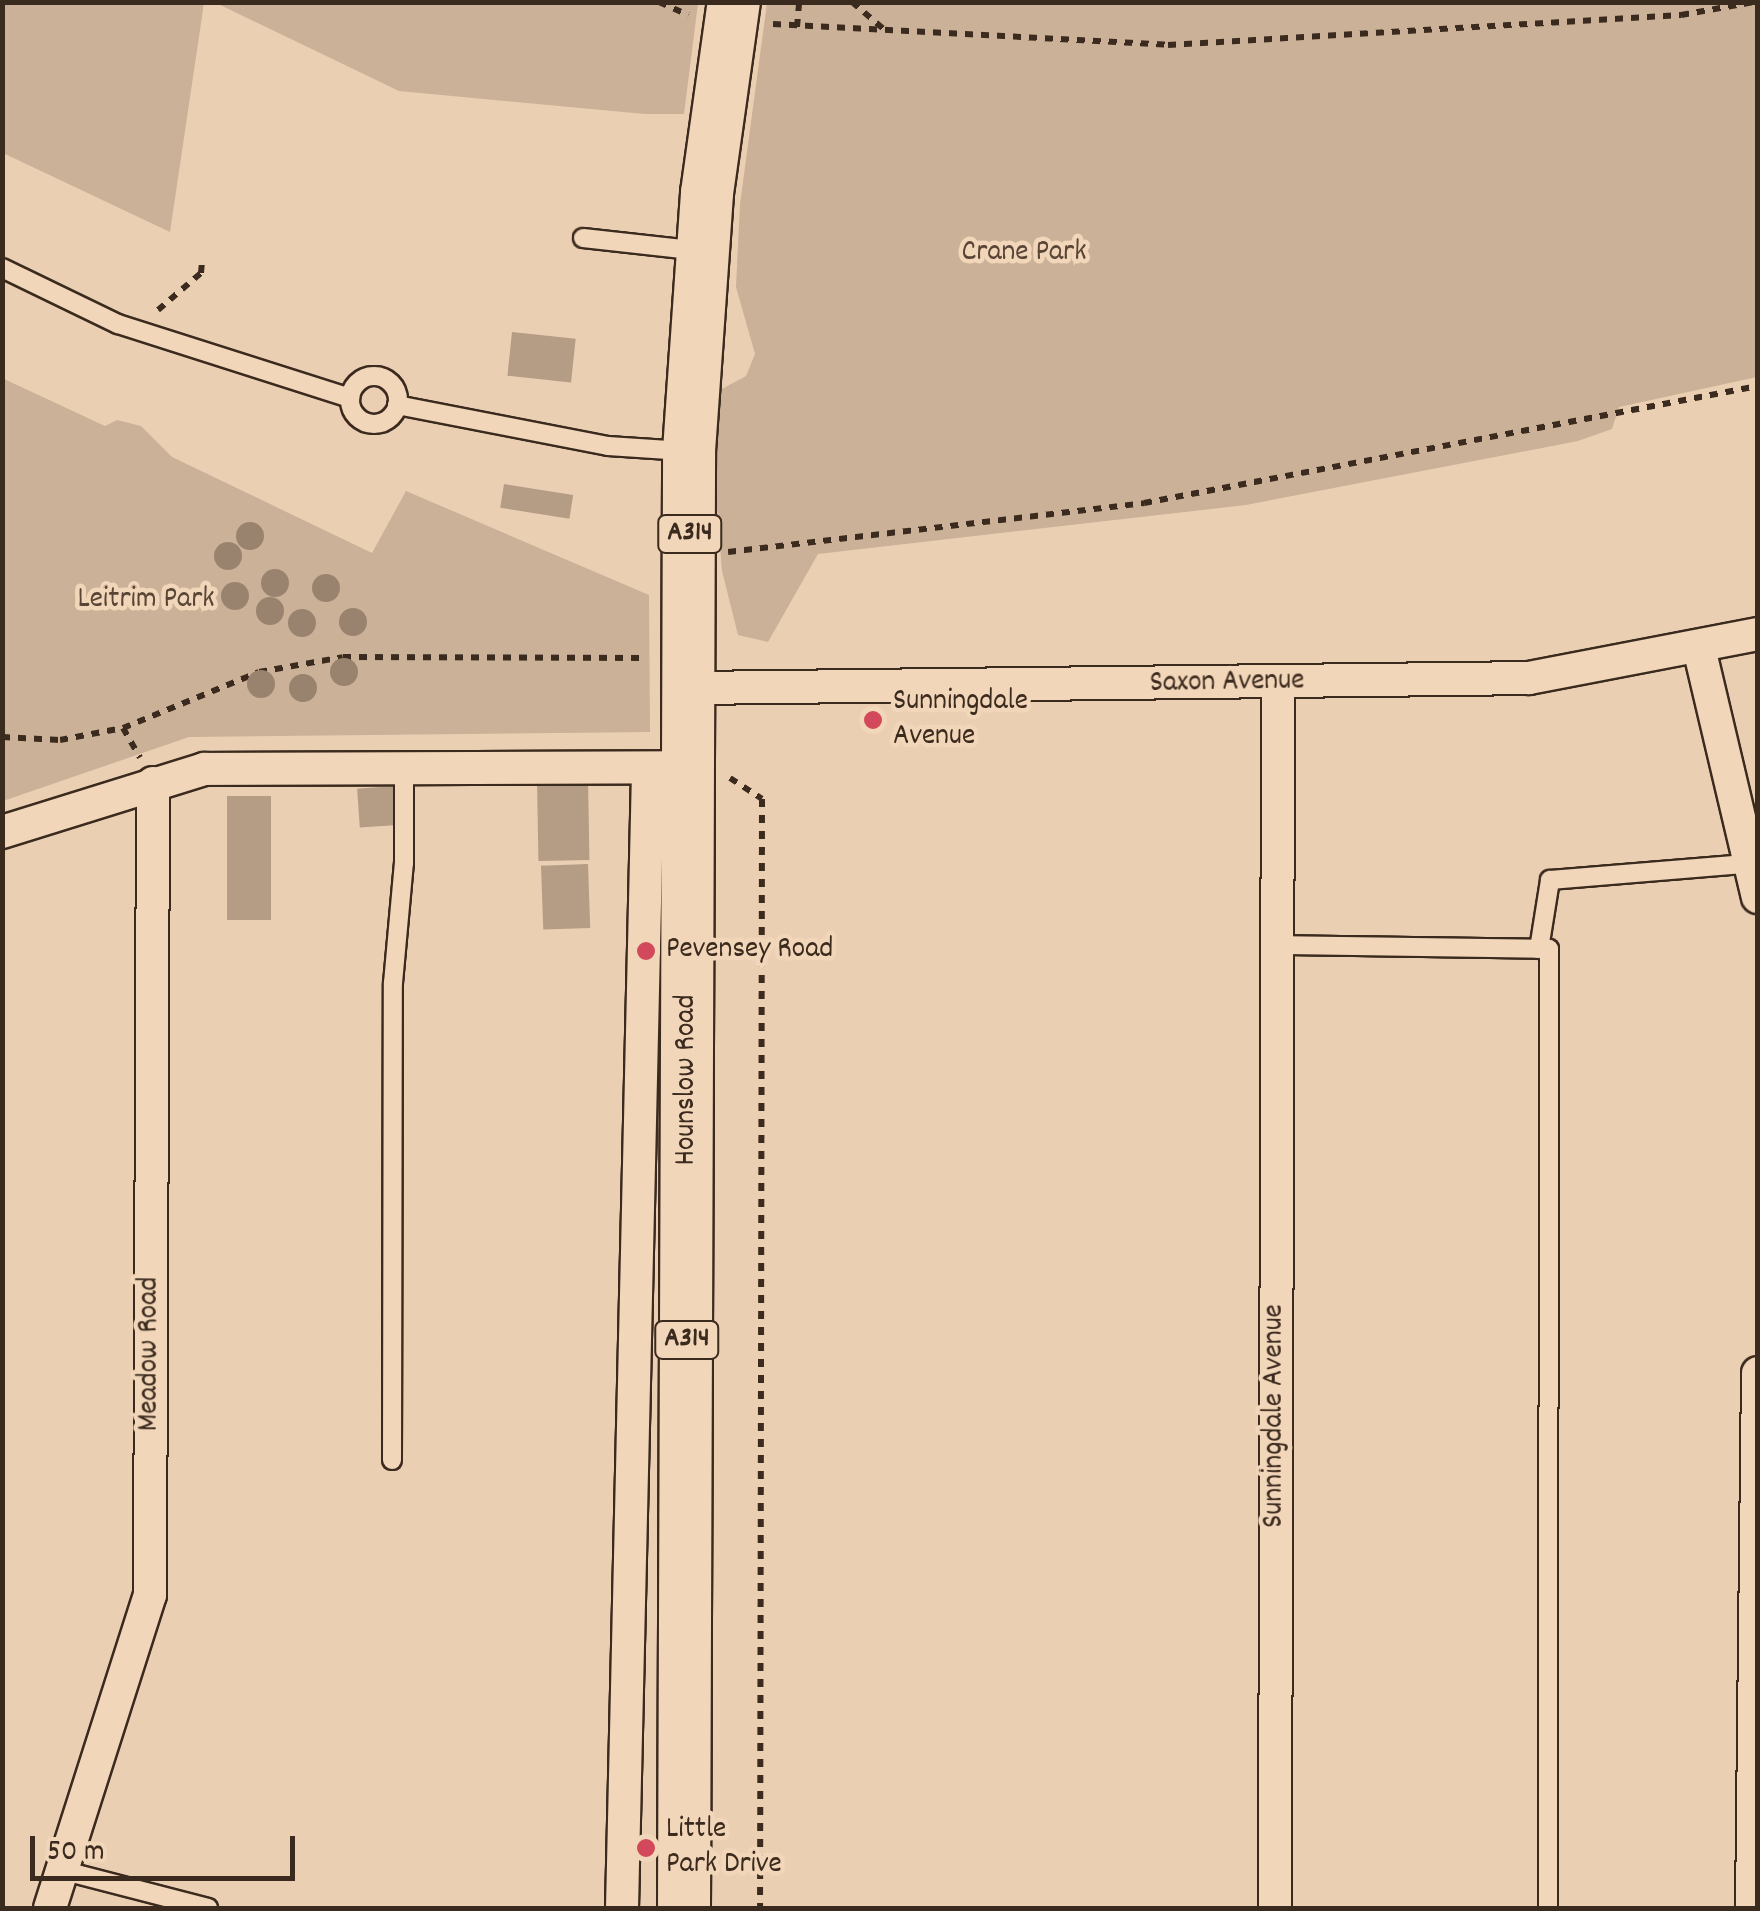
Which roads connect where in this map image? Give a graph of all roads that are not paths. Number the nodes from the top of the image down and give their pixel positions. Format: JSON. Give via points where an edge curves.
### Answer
{"nodes":[{"id":1,"x":715,"y":11,"type":"edge"},
{"id":2,"x":584,"y":238,"type":"dead end"},
{"id":3,"x":705,"y":252,"type":"junction"},
{"id":4,"x":2,"y":268,"type":"edge"},
{"id":5,"x":350,"y":398,"type":"junction"},
{"id":6,"x":397,"y":406,"type":"junction"},
{"id":7,"x":689,"y":452,"type":"junction"},
{"id":8,"x":1758,"y":634,"type":"edge"},
{"id":9,"x":1699,"y":648,"type":"junction"},
{"id":10,"x":675,"y":659,"type":"junction"},
{"id":11,"x":1278,"y":684,"type":"junction"},
{"id":12,"x":404,"y":764,"type":"junction"},
{"id":13,"x":669,"y":767,"type":"junction"},
{"id":14,"x":146,"y":770,"type":"junction"},
{"id":15,"x":2,"y":832,"type":"edge"},
{"id":16,"x":1754,"y":864,"type":"edge"},
{"id":17,"x":1758,"y":897,"type":"edge"},
{"id":18,"x":1278,"y":946,"type":"junction"},
{"id":19,"x":1539,"y":949,"type":"junction"},
{"id":20,"x":1758,"y":1373,"type":"edge"},
{"id":21,"x":392,"y":1460,"type":"dead end"},
{"id":22,"x":61,"y":1870,"type":"junction"},
{"id":23,"x":50,"y":1908,"type":"edge"},
{"id":24,"x":208,"y":1908,"type":"edge"},
{"id":25,"x":622,"y":1908,"type":"edge"},
{"id":26,"x":684,"y":1908,"type":"edge"},
{"id":27,"x":1275,"y":1908,"type":"edge"},
{"id":28,"x":1548,"y":1908,"type":"edge"},
{"id":29,"x":1752,"y":1908,"type":"edge"}],
"edges":[{"from":1,"to":3,"type":"main road","name":"Hounslow Road","number":"A314"},
{"from":2,"to":3,"type":"lane"},
{"from":3,"to":7,"type":"main road","name":"Hounslow Road","number":"A314"},
{"from":4,"to":5,"type":"lane","via":[[118,324]]},
{"from":5,"to":6,"type":"lane","via":[[353,412],[370,424],[384,422]]},
{"from":5,"to":6,"type":"lane","via":[[362,379],[378,377],[396,390]]},
{"from":6,"to":7,"type":"lane","via":[[608,446]]},
{"from":7,"to":10,"type":"main road","name":"Hounslow Road","number":"A314","via":[[690,554]]},
{"from":8,"to":9,"type":"street","name":"Saxon Avenue"},
{"from":9,"to":11,"type":"street","name":"Saxon Avenue","via":[[1529,678]]},
{"from":9,"to":16,"type":"street"},
{"from":10,"to":11,"type":"street","name":"Saxon Avenue"},
{"from":10,"to":13,"type":"main road","name":"Hounslow Road","number":"A314"},
{"from":11,"to":18,"type":"street","name":"Sunningdale Avenue"},
{"from":12,"to":13,"type":"street"},
{"from":12,"to":14,"type":"street"},
{"from":12,"to":21,"type":"lane","via":[[393,983]]},
{"from":13,"to":25,"type":"street"},
{"from":13,"to":26,"type":"main road","name":"Hounslow Road","number":"A314"},
{"from":14,"to":15,"type":"street"},
{"from":14,"to":22,"type":"street","name":"Meadow Road","via":[[150,1595]]},
{"from":16,"to":17,"type":"street"},
{"from":16,"to":19,"type":"lane","via":[[1550,880]]},
{"from":18,"to":19,"type":"lane"},
{"from":18,"to":27,"type":"street","name":"Sunningdale Avenue"},
{"from":19,"to":28,"type":"lane","via":[[1549,949]]},
{"from":20,"to":29,"type":"street"},
{"from":22,"to":23,"type":"street","name":"Meadow Road"},
{"from":22,"to":24,"type":"lane"}]}
